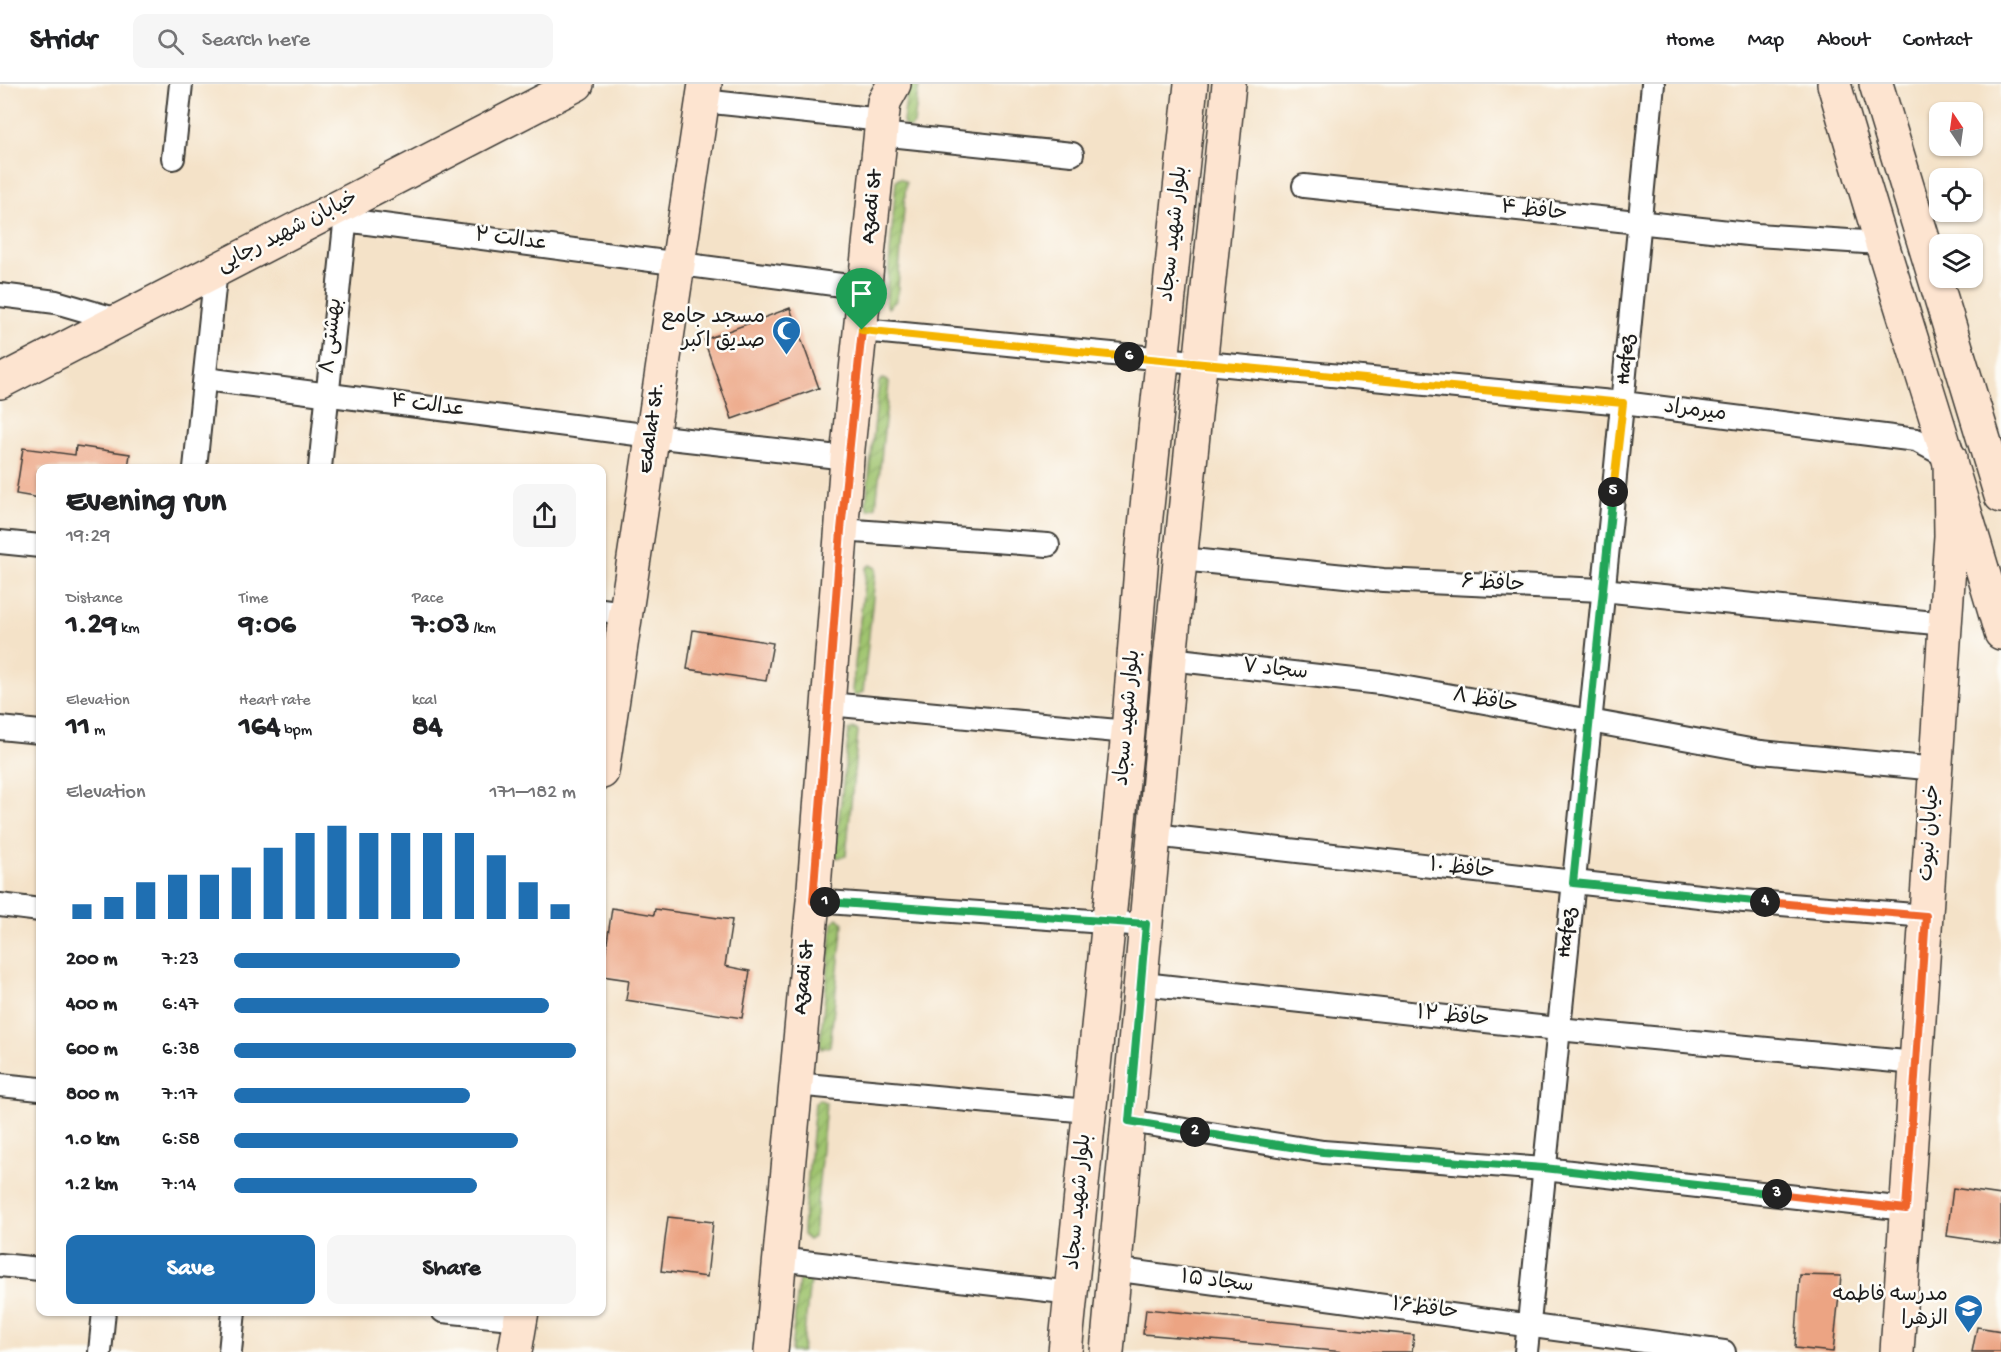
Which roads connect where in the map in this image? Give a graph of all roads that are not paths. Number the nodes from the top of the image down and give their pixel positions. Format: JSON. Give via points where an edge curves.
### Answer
{"nodes":[{"id":1,"x":181,"y":84,"type":"edge"},
{"id":2,"x":577,"y":84,"type":"edge"},
{"id":3,"x":1191,"y":84,"type":"edge"},
{"id":4,"x":1229,"y":84,"type":"edge"},
{"id":5,"x":1653,"y":84,"type":"edge"},
{"id":6,"x":1834,"y":84,"type":"edge"},
{"id":7,"x":1876,"y":84,"type":"edge"},
{"id":8,"x":704,"y":93,"type":"edge"},
{"id":9,"x":884,"y":105,"type":"edge"},
{"id":10,"x":1072,"y":154,"type":"dead end"},
{"id":11,"x":173,"y":158,"type":"dead end"},
{"id":12,"x":1304,"y":186,"type":"dead end"},
{"id":13,"x":346,"y":212,"type":"junction"},
{"id":14,"x":1640,"y":223,"type":"junction"},
{"id":15,"x":1880,"y":243,"type":"junction"},
{"id":16,"x":677,"y":263,"type":"junction"},
{"id":17,"x":216,"y":269,"type":"junction"},
{"id":18,"x":864,"y":288,"type":"junction"},
{"id":19,"x":0,"y":295,"type":"edge"},
{"id":20,"x":118,"y":320,"type":"junction"},
{"id":21,"x":862,"y":330,"type":"junction"},
{"id":22,"x":1163,"y":361,"type":"junction"},
{"id":23,"x":1199,"y":364,"type":"junction"},
{"id":24,"x":205,"y":379,"type":"junction"},
{"id":25,"x":0,"y":382,"type":"edge"},
{"id":26,"x":327,"y":395,"type":"junction"},
{"id":27,"x":1623,"y":403,"type":"junction"},
{"id":28,"x":652,"y":436,"type":"junction"},
{"id":29,"x":1986,"y":447,"type":"junction"},
{"id":30,"x":847,"y":458,"type":"junction"},
{"id":31,"x":1950,"y":458,"type":"junction"},
{"id":32,"x":195,"y":464,"type":"edge"},
{"id":33,"x":320,"y":464,"type":"edge"},
{"id":34,"x":2001,"y":496,"type":"edge"},
{"id":35,"x":841,"y":530,"type":"junction"},
{"id":36,"x":0,"y":542,"type":"edge"},
{"id":37,"x":1048,"y":545,"type":"dead end"},
{"id":38,"x":36,"y":546,"type":"edge"},
{"id":39,"x":1182,"y":559,"type":"junction"},
{"id":40,"x":1602,"y":590,"type":"junction"},
{"id":41,"x":613,"y":611,"type":"edge"},
{"id":42,"x":1945,"y":624,"type":"junction"},
{"id":43,"x":2001,"y":633,"type":"edge"},
{"id":44,"x":1170,"y":659,"type":"junction"},
{"id":45,"x":1380,"y":683,"type":"joint"},
{"id":46,"x":829,"y":704,"type":"junction"},
{"id":47,"x":606,"y":713,"type":"edge"},
{"id":48,"x":1589,"y":721,"type":"junction"},
{"id":49,"x":0,"y":728,"type":"edge"},
{"id":50,"x":36,"y":732,"type":"edge"},
{"id":51,"x":1128,"y":732,"type":"junction"},
{"id":52,"x":1936,"y":770,"type":"junction"},
{"id":53,"x":1154,"y":835,"type":"junction"},
{"id":54,"x":1573,"y":883,"type":"junction"},
{"id":55,"x":813,"y":901,"type":"junction"},
{"id":56,"x":0,"y":905,"type":"edge"},
{"id":57,"x":36,"y":910,"type":"edge"},
{"id":58,"x":1926,"y":916,"type":"junction"},
{"id":59,"x":1108,"y":921,"type":"junction"},
{"id":60,"x":1146,"y":924,"type":"junction"},
{"id":61,"x":1143,"y":984,"type":"junction"},
{"id":62,"x":1558,"y":1029,"type":"junction"},
{"id":63,"x":1916,"y":1063,"type":"junction"},
{"id":64,"x":795,"y":1084,"type":"junction"},
{"id":65,"x":0,"y":1085,"type":"edge"},
{"id":66,"x":36,"y":1089,"type":"edge"},
{"id":67,"x":1088,"y":1111,"type":"junction"},
{"id":68,"x":1129,"y":1121,"type":"junction"},
{"id":69,"x":1544,"y":1168,"type":"junction"},
{"id":70,"x":1906,"y":1209,"type":"junction"},
{"id":71,"x":778,"y":1259,"type":"junction"},
{"id":72,"x":0,"y":1264,"type":"edge"},
{"id":73,"x":36,"y":1268,"type":"edge"},
{"id":74,"x":1113,"y":1269,"type":"junction"},
{"id":75,"x":1072,"y":1293,"type":"junction"},
{"id":76,"x":1321,"y":1297,"type":"joint"},
{"id":77,"x":104,"y":1316,"type":"edge"},
{"id":78,"x":234,"y":1316,"type":"edge"},
{"id":79,"x":522,"y":1316,"type":"edge"},
{"id":80,"x":1529,"y":1324,"type":"junction"},
{"id":81,"x":1720,"y":1351,"type":"edge"},
{"id":82,"x":100,"y":1352,"type":"edge"},
{"id":83,"x":230,"y":1352,"type":"edge"},
{"id":84,"x":515,"y":1352,"type":"edge"},
{"id":85,"x":771,"y":1352,"type":"edge"},
{"id":86,"x":1065,"y":1352,"type":"edge"},
{"id":87,"x":1107,"y":1352,"type":"edge"},
{"id":88,"x":1526,"y":1352,"type":"edge"},
{"id":89,"x":1897,"y":1352,"type":"edge"}],
"edges":[{"from":1,"to":11,"type":"street"},
{"from":2,"to":13,"type":"street","name":"خیابان شهید رجایی"},
{"from":3,"to":22,"type":"street","name":"بلوار شهید سجاد"},
{"from":4,"to":23,"type":"street","name":"بلوار شهید سجاد"},
{"from":5,"to":14,"type":"street","name":"Hafez"},
{"from":6,"to":15,"type":"street"},
{"from":7,"to":29,"type":"street"},
{"from":8,"to":9,"type":"street","via":[[792,112]]},
{"from":8,"to":16,"type":"street","name":"Edalat St."},
{"from":9,"to":10,"type":"street"},
{"from":9,"to":18,"type":"street","name":"Azadi St"},
{"from":12,"to":14,"type":"street","name":"حافظ ۴"},
{"from":13,"to":16,"type":"street","name":"عدالت ۲"},
{"from":13,"to":17,"type":"street","name":"خیابان شهید رجایی"},
{"from":13,"to":26,"type":"street","name":"بهشتی ۸"},
{"from":14,"to":15,"type":"street","name":"حافظ ۴"},
{"from":14,"to":27,"type":"street","name":"Hafez"},
{"from":15,"to":31,"type":"street"},
{"from":16,"to":18,"type":"street","name":"عدالت ۲"},
{"from":16,"to":28,"type":"street","name":"Edalat St."},
{"from":17,"to":20,"type":"street","name":"خیابان شهید رجایی"},
{"from":17,"to":24,"type":"street"},
{"from":18,"to":21,"type":"street","name":"Azadi St"},
{"from":19,"to":20,"type":"street","via":[[56,302]]},
{"from":20,"to":25,"type":"street","name":"خیابان شهید رجایی"},
{"from":21,"to":22,"type":"street","name":"میرمراد"},
{"from":21,"to":30,"type":"street","name":"Azadi St"},
{"from":22,"to":23,"type":"street","name":"میرمراد"},
{"from":22,"to":51,"type":"street","name":"بلوار شهید سجاد"},
{"from":23,"to":27,"type":"street","name":"میرمراد"},
{"from":23,"to":39,"type":"street","name":"بلوار شهید سجاد"},
{"from":24,"to":26,"type":"street","name":"عدالت ۴"},
{"from":24,"to":32,"type":"street"},
{"from":26,"to":28,"type":"street","name":"عدالت ۴"},
{"from":26,"to":33,"type":"street","name":"بهشتی ۸"},
{"from":27,"to":31,"type":"street","name":"میرمراد","via":[[1916,440]]},
{"from":27,"to":40,"type":"street","name":"Hafez"},
{"from":28,"to":30,"type":"street","name":"عدالت ۴"},
{"from":28,"to":41,"type":"street","name":"Edalat St."},
{"from":29,"to":31,"type":"street"},
{"from":29,"to":34,"type":"street"},
{"from":30,"to":35,"type":"street","name":"Azadi St"},
{"from":31,"to":42,"type":"street","name":"خیابان نبوت","via":[[1951,536]]},
{"from":31,"to":43,"type":"street"},
{"from":35,"to":37,"type":"street"},
{"from":35,"to":46,"type":"street","name":"Azadi St"},
{"from":36,"to":38,"type":"street"},
{"from":39,"to":40,"type":"street","name":"حافظ ۶","via":[[1383,580]]},
{"from":39,"to":44,"type":"street","name":"بلوار شهید سجاد"},
{"from":40,"to":42,"type":"street","name":"حافظ ۶"},
{"from":40,"to":48,"type":"street","name":"Hafez"},
{"from":41,"to":47,"type":"street","name":"Edalat St."},
{"from":42,"to":52,"type":"street","name":"خیابان نبوت"},
{"from":44,"to":45,"type":"street","name":"سجاد ۷"},
{"from":44,"to":53,"type":"street","name":"بلوار شهید سجاد"},
{"from":45,"to":48,"type":"street","name":"حافظ ۸"},
{"from":46,"to":51,"type":"street"},
{"from":46,"to":55,"type":"street","name":"Azadi St"},
{"from":48,"to":52,"type":"street","name":"حافظ ۸","via":[[1761,752]]},
{"from":48,"to":54,"type":"street","name":"Hafez"},
{"from":49,"to":50,"type":"street"},
{"from":51,"to":59,"type":"street","name":"بلوار شهید سجاد"},
{"from":52,"to":58,"type":"street","name":"خیابان نبوت"},
{"from":53,"to":54,"type":"street","name":"حافظ ۱۰"},
{"from":53,"to":60,"type":"street","name":"بلوار شهید سجاد"},
{"from":54,"to":58,"type":"street","name":"حافظ ۱۰"},
{"from":54,"to":62,"type":"street","name":"Hafez"},
{"from":55,"to":59,"type":"street"},
{"from":55,"to":64,"type":"street","name":"Azadi St"},
{"from":56,"to":57,"type":"street"},
{"from":58,"to":63,"type":"street","name":"خیابان نبوت"},
{"from":59,"to":60,"type":"street"},
{"from":59,"to":67,"type":"street","name":"بلوار شهید سجاد"},
{"from":60,"to":61,"type":"street","name":"بلوار شهید سجاد"},
{"from":61,"to":62,"type":"street","name":"حافظ ۱۲"},
{"from":61,"to":68,"type":"street","name":"بلوار شهید سجاد"},
{"from":62,"to":63,"type":"street","name":"حافظ ۱۲"},
{"from":62,"to":69,"type":"street","name":"Hafez"},
{"from":63,"to":70,"type":"street","name":"خیابان نبوت"},
{"from":64,"to":67,"type":"street"},
{"from":64,"to":71,"type":"street","name":"Azadi St"},
{"from":65,"to":66,"type":"street"},
{"from":67,"to":75,"type":"street","name":"بلوار شهید سجاد"},
{"from":68,"to":69,"type":"street","via":[[1323,1152]]},
{"from":68,"to":74,"type":"street","name":"بلوار شهید سجاد"},
{"from":69,"to":70,"type":"street"},
{"from":69,"to":80,"type":"street","name":"Hafez"},
{"from":70,"to":89,"type":"street","name":"خیابان نبوت"},
{"from":71,"to":75,"type":"street"},
{"from":71,"to":85,"type":"street","name":"Azadi St"},
{"from":72,"to":73,"type":"street"},
{"from":74,"to":76,"type":"street","name":"سجاد ۱۵"},
{"from":74,"to":87,"type":"street","name":"بلوار شهید سجاد"},
{"from":75,"to":86,"type":"street","name":"بلوار شهید سجاد"},
{"from":76,"to":80,"type":"street","name":"حافظ۱۶"},
{"from":77,"to":82,"type":"street"},
{"from":78,"to":83,"type":"street"},
{"from":79,"to":84,"type":"street"},
{"from":80,"to":81,"type":"street","name":"حافظ۱۶"},
{"from":80,"to":88,"type":"street","name":"Hafez"}]}
